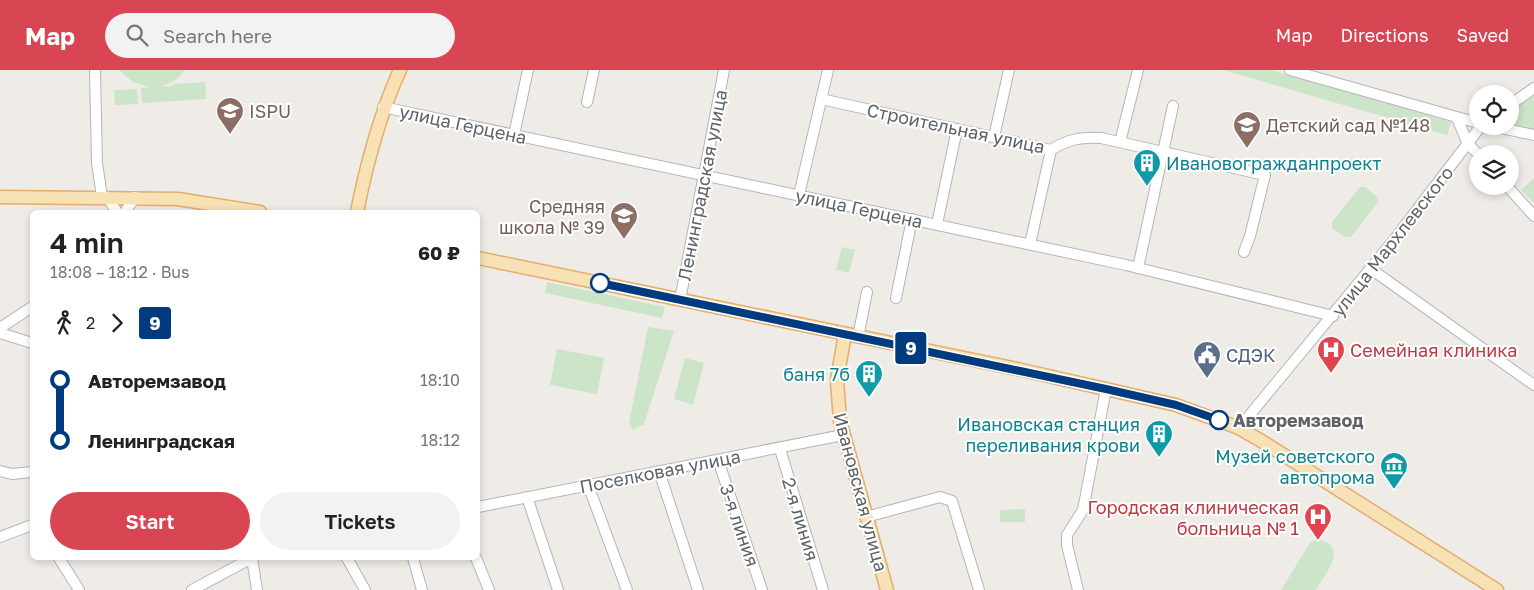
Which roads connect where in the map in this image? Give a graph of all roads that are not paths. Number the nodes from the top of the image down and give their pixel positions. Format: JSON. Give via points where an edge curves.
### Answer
{"nodes":[{"id":1,"x":95,"y":70,"type":"edge"},
{"id":2,"x":400,"y":70,"type":"edge"},
{"id":3,"x":528,"y":70,"type":"edge"},
{"id":4,"x":594,"y":70,"type":"edge"},
{"id":5,"x":724,"y":70,"type":"edge"},
{"id":6,"x":828,"y":70,"type":"edge"},
{"id":7,"x":1009,"y":70,"type":"edge"},
{"id":8,"x":1138,"y":70,"type":"edge"},
{"id":9,"x":1290,"y":70,"type":"edge"},
{"id":10,"x":1534,"y":88,"type":"edge"},
{"id":11,"x":821,"y":99,"type":"junction"},
{"id":12,"x":1519,"y":99,"type":"edge"},
{"id":13,"x":587,"y":102,"type":"dead end"},
{"id":14,"x":1173,"y":106,"type":"dead end"},
{"id":15,"x":383,"y":108,"type":"junction"},
{"id":16,"x":1456,"y":118,"type":"junction"},
{"id":17,"x":1469,"y":121,"type":"edge"},
{"id":18,"x":957,"y":129,"type":"junction"},
{"id":19,"x":1519,"y":131,"type":"edge"},
{"id":20,"x":1534,"y":134,"type":"edge"},
{"id":21,"x":514,"y":135,"type":"junction"},
{"id":22,"x":1474,"y":135,"type":"edge"},
{"id":23,"x":994,"y":137,"type":"junction"},
{"id":24,"x":1120,"y":142,"type":"junction"},
{"id":25,"x":1468,"y":144,"type":"junction"},
{"id":26,"x":1051,"y":150,"type":"junction"},
{"id":27,"x":1163,"y":151,"type":"junction"},
{"id":28,"x":704,"y":174,"type":"junction"},
{"id":29,"x":799,"y":195,"type":"junction"},
{"id":30,"x":1515,"y":195,"type":"edge"},
{"id":31,"x":0,"y":197,"type":"edge"},
{"id":32,"x":105,"y":197,"type":"junction"},
{"id":33,"x":135,"y":197,"type":"junction"},
{"id":34,"x":115,"y":210,"type":"edge"},
{"id":35,"x":126,"y":210,"type":"edge"},
{"id":36,"x":249,"y":210,"type":"edge"},
{"id":37,"x":357,"y":210,"type":"edge"},
{"id":38,"x":1534,"y":216,"type":"edge"},
{"id":39,"x":912,"y":219,"type":"junction"},
{"id":40,"x":937,"y":224,"type":"junction"},
{"id":41,"x":1030,"y":244,"type":"junction"},
{"id":42,"x":1244,"y":252,"type":"dead end"},
{"id":43,"x":480,"y":258,"type":"edge"},
{"id":44,"x":1138,"y":268,"type":"junction"},
{"id":45,"x":1371,"y":269,"type":"junction"},
{"id":46,"x":867,"y":292,"type":"dead end"},
{"id":47,"x":896,"y":298,"type":"dead end"},
{"id":48,"x":680,"y":300,"type":"junction"},
{"id":49,"x":30,"y":308,"type":"edge"},
{"id":50,"x":1333,"y":316,"type":"junction"},
{"id":51,"x":0,"y":328,"type":"edge"},
{"id":52,"x":0,"y":333,"type":"edge"},
{"id":53,"x":845,"y":334,"type":"junction"},
{"id":54,"x":858,"y":337,"type":"junction"},
{"id":55,"x":30,"y":342,"type":"edge"},
{"id":56,"x":1534,"y":385,"type":"edge"},
{"id":57,"x":1106,"y":389,"type":"junction"},
{"id":58,"x":1239,"y":428,"type":"junction"},
{"id":59,"x":843,"y":435,"type":"junction"},
{"id":60,"x":780,"y":449,"type":"junction"},
{"id":61,"x":718,"y":460,"type":"junction"},
{"id":62,"x":0,"y":471,"type":"edge"},
{"id":63,"x":659,"y":471,"type":"junction"},
{"id":64,"x":30,"y":472,"type":"edge"},
{"id":65,"x":588,"y":485,"type":"junction"},
{"id":66,"x":527,"y":498,"type":"junction"},
{"id":67,"x":480,"y":507,"type":"edge"},
{"id":68,"x":866,"y":517,"type":"junction"},
{"id":69,"x":30,"y":526,"type":"edge"},
{"id":70,"x":0,"y":537,"type":"edge"},
{"id":71,"x":60,"y":560,"type":"edge"},
{"id":72,"x":249,"y":560,"type":"edge"},
{"id":73,"x":252,"y":560,"type":"edge"},
{"id":74,"x":348,"y":560,"type":"edge"},
{"id":75,"x":414,"y":560,"type":"edge"},
{"id":76,"x":477,"y":560,"type":"edge"},
{"id":77,"x":210,"y":585,"type":"edge"},
{"id":78,"x":80,"y":590,"type":"edge"},
{"id":79,"x":192,"y":590,"type":"edge"},
{"id":80,"x":257,"y":590,"type":"edge"},
{"id":81,"x":365,"y":590,"type":"edge"},
{"id":82,"x":422,"y":590,"type":"edge"},
{"id":83,"x":489,"y":590,"type":"edge"},
{"id":84,"x":558,"y":590,"type":"edge"},
{"id":85,"x":627,"y":590,"type":"edge"},
{"id":86,"x":698,"y":590,"type":"edge"},
{"id":87,"x":762,"y":590,"type":"edge"},
{"id":88,"x":823,"y":590,"type":"edge"},
{"id":89,"x":887,"y":590,"type":"edge"},
{"id":90,"x":979,"y":590,"type":"edge"},
{"id":91,"x":1078,"y":590,"type":"edge"},
{"id":92,"x":1497,"y":590,"type":"edge"}],
"edges":[{"from":1,"to":32,"type":"street","via":[[97,163]]},
{"from":2,"to":15,"type":"main road"},
{"from":3,"to":21,"type":"street"},
{"from":4,"to":13,"type":"street"},
{"from":5,"to":28,"type":"street","name":"Ленинградская улица"},
{"from":6,"to":11,"type":"street"},
{"from":7,"to":23,"type":"street"},
{"from":8,"to":24,"type":"street"},
{"from":9,"to":16,"type":"street"},
{"from":10,"to":12,"type":"street"},
{"from":11,"to":18,"type":"street","name":"Строительная улица"},
{"from":11,"to":29,"type":"street"},
{"from":14,"to":27,"type":"street"},
{"from":15,"to":21,"type":"street","name":"улица Герцена"},
{"from":15,"to":37,"type":"main road"},
{"from":16,"to":17,"type":"street"},
{"from":16,"to":25,"type":"street"},
{"from":18,"to":23,"type":"street","name":"Строительная улица"},
{"from":18,"to":40,"type":"street"},
{"from":19,"to":20,"type":"street"},
{"from":21,"to":28,"type":"street","name":"улица Герцена"},
{"from":22,"to":25,"type":"street","name":"улица Мархлевского"},
{"from":23,"to":26,"type":"street","name":"Строительная улица"},
{"from":24,"to":26,"type":"street","name":"Строительная улица","via":[[1081,137],[1065,141]]},
{"from":24,"to":27,"type":"street","name":"Строительная улица"},
{"from":25,"to":45,"type":"street","name":"улица Мархлевского"},
{"from":26,"to":41,"type":"street"},
{"from":27,"to":42,"type":"street","name":"Строительная улица","via":[[1264,175]]},
{"from":27,"to":44,"type":"street"},
{"from":28,"to":29,"type":"street","name":"улица Герцена"},
{"from":28,"to":48,"type":"street","name":"Ленинградская улица"},
{"from":29,"to":39,"type":"street","name":"улица Герцена"},
{"from":30,"to":38,"type":"street"},
{"from":31,"to":32,"type":"main road"},
{"from":32,"to":33,"type":"main road"},
{"from":32,"to":34,"type":"street"},
{"from":33,"to":35,"type":"street"},
{"from":33,"to":36,"type":"main road","via":[[199,201]]},
{"from":39,"to":40,"type":"street","name":"улица Герцена"},
{"from":39,"to":47,"type":"street"},
{"from":40,"to":41,"type":"street","name":"улица Герцена"},
{"from":41,"to":44,"type":"street","name":"улица Герцена"},
{"from":43,"to":48,"type":"main road"},
{"from":44,"to":50,"type":"street","name":"улица Герцена"},
{"from":45,"to":50,"type":"street","name":"улица Мархлевского"},
{"from":45,"to":56,"type":"street"},
{"from":46,"to":54,"type":"street"},
{"from":48,"to":53,"type":"main road"},
{"from":49,"to":51,"type":"street"},
{"from":50,"to":58,"type":"street","name":"улица Мархлевского"},
{"from":52,"to":55,"type":"street"},
{"from":53,"to":54,"type":"main road"},
{"from":53,"to":59,"type":"main road","name":"Ивановская улица","via":[[837,380]]},
{"from":54,"to":57,"type":"main road"},
{"from":57,"to":58,"type":"main road","via":[[1185,407]]},
{"from":57,"to":91,"type":"street","via":[[1083,510],[1067,535]]},
{"from":58,"to":92,"type":"main road"},
{"from":59,"to":60,"type":"street","name":"Поселковая улица"},
{"from":59,"to":68,"type":"main road","name":"Ивановская улица"},
{"from":60,"to":61,"type":"street","name":"Поселковая улица"},
{"from":60,"to":88,"type":"street","name":"2-я линия"},
{"from":61,"to":63,"type":"street","name":"Поселковая улица"},
{"from":61,"to":87,"type":"street","name":"3-я линия"},
{"from":62,"to":64,"type":"street","via":[[12,474]]},
{"from":63,"to":65,"type":"street","name":"Поселковая улица"},
{"from":63,"to":86,"type":"street"},
{"from":65,"to":66,"type":"street","name":"Поселковая улица"},
{"from":65,"to":85,"type":"street"},
{"from":66,"to":67,"type":"street","name":"Поселковая улица"},
{"from":66,"to":84,"type":"street"},
{"from":68,"to":89,"type":"main road","name":"Ивановская улица"},
{"from":68,"to":90,"type":"street","via":[[940,497],[952,501]]},
{"from":69,"to":70,"type":"street"},
{"from":71,"to":78,"type":"street"},
{"from":72,"to":77,"type":"street"},
{"from":73,"to":80,"type":"street"},
{"from":74,"to":81,"type":"street"},
{"from":75,"to":82,"type":"street"},
{"from":76,"to":83,"type":"street"},
{"from":77,"to":79,"type":"street"}]}
